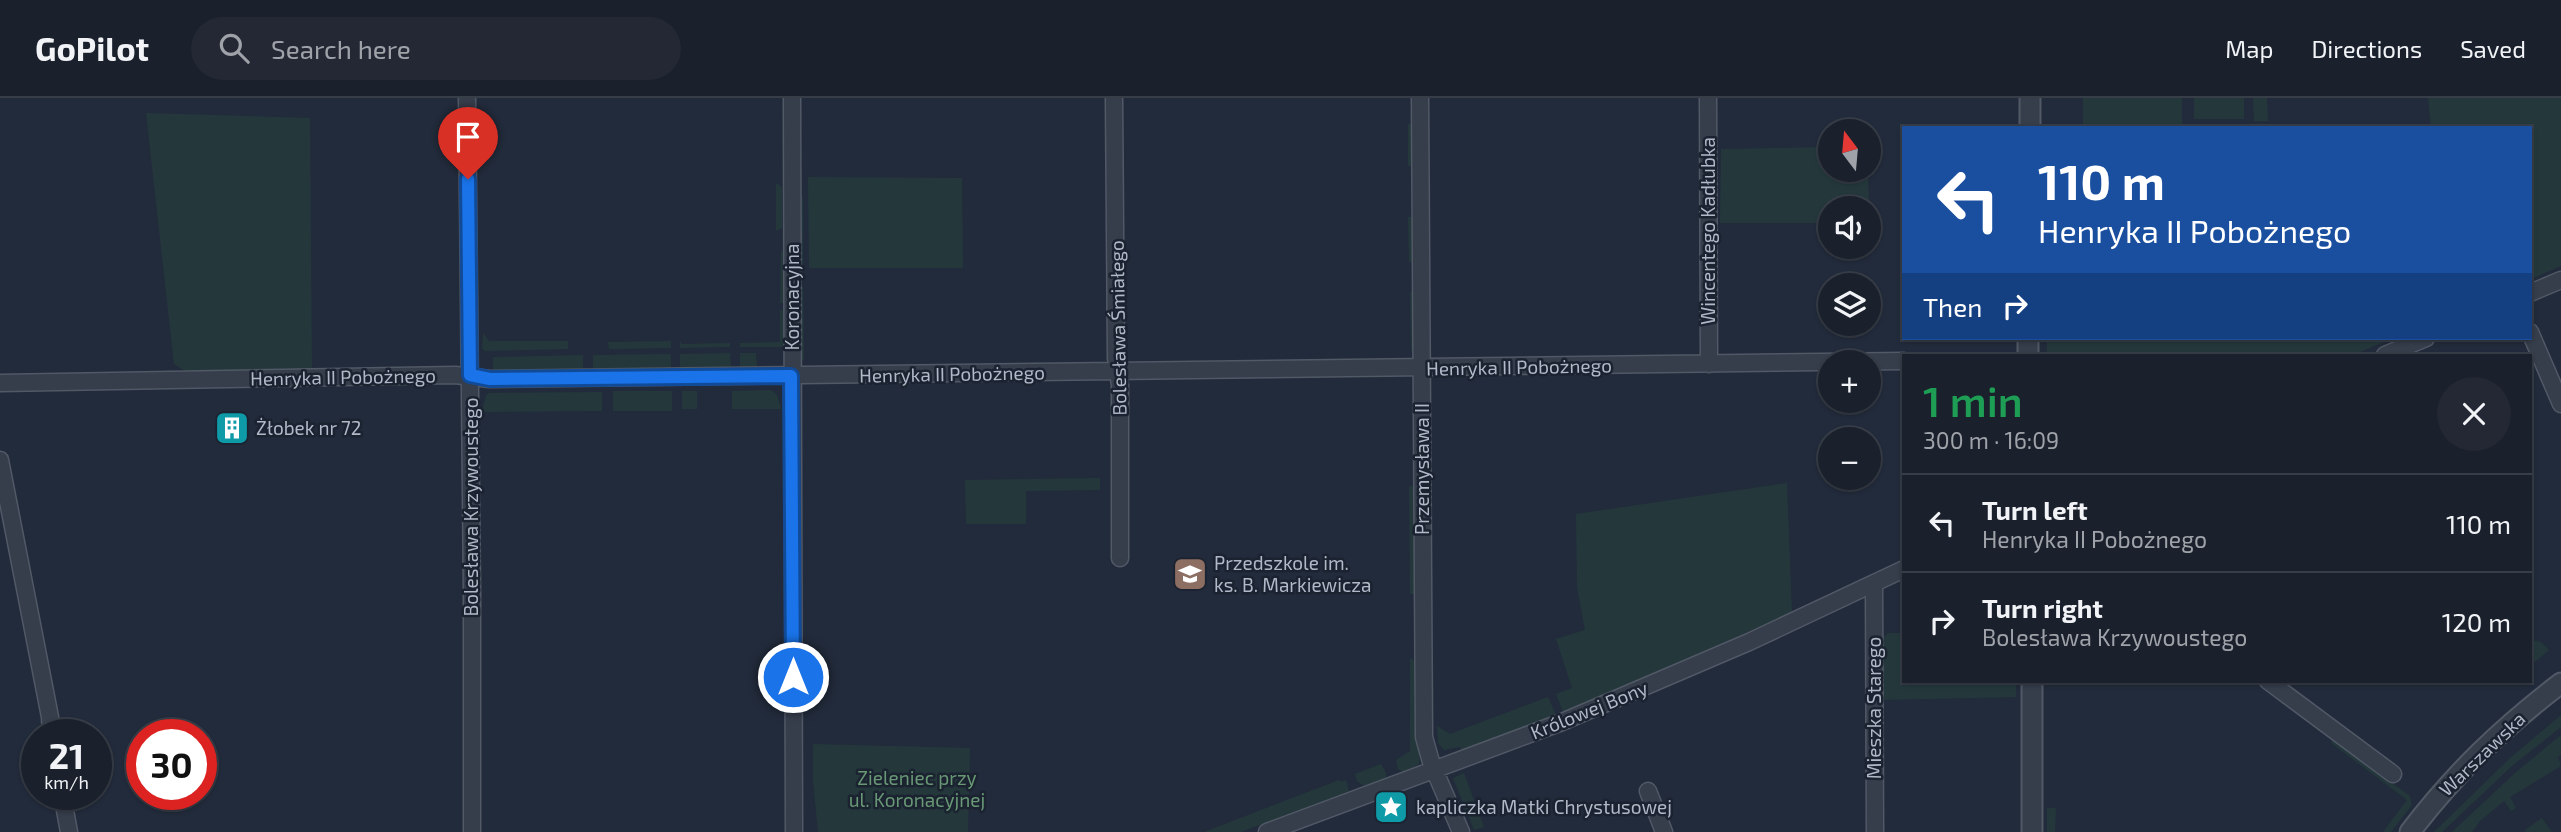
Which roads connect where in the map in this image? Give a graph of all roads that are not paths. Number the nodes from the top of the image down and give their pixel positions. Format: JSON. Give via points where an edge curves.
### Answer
{"nodes":[{"id":1,"x":467,"y":98,"type":"edge"},
{"id":2,"x":792,"y":98,"type":"edge"},
{"id":3,"x":1114,"y":98,"type":"edge"},
{"id":4,"x":1420,"y":98,"type":"edge"},
{"id":5,"x":1708,"y":98,"type":"edge"},
{"id":6,"x":2030,"y":98,"type":"edge"},
{"id":7,"x":2030,"y":126,"type":"edge"},
{"id":8,"x":2561,"y":280,"type":"edge"},
{"id":9,"x":2532,"y":292,"type":"edge"},
{"id":10,"x":2532,"y":337,"type":"edge"},
{"id":11,"x":2421,"y":340,"type":"edge"},
{"id":12,"x":2387,"y":354,"type":"edge"},
{"id":13,"x":1902,"y":361,"type":"edge"},
{"id":14,"x":1709,"y":364,"type":"junction"},
{"id":15,"x":1422,"y":368,"type":"junction"},
{"id":16,"x":1118,"y":372,"type":"junction"},
{"id":17,"x":470,"y":375,"type":"junction"},
{"id":18,"x":791,"y":376,"type":"junction"},
{"id":19,"x":0,"y":383,"type":"edge"},
{"id":20,"x":2561,"y":404,"type":"edge"},
{"id":21,"x":0,"y":460,"type":"edge"},
{"id":22,"x":1120,"y":558,"type":"dead end"},
{"id":23,"x":1902,"y":570,"type":"edge"},
{"id":24,"x":1874,"y":583,"type":"junction"},
{"id":25,"x":2032,"y":683,"type":"edge"},
{"id":26,"x":2271,"y":683,"type":"edge"},
{"id":27,"x":2561,"y":683,"type":"edge"},
{"id":28,"x":50,"y":719,"type":"edge"},
{"id":29,"x":1436,"y":769,"type":"junction"},
{"id":30,"x":2393,"y":774,"type":"dead end"},
{"id":31,"x":1648,"y":791,"type":"dead end"},
{"id":32,"x":65,"y":810,"type":"edge"},
{"id":33,"x":69,"y":832,"type":"edge"},
{"id":34,"x":472,"y":832,"type":"edge"},
{"id":35,"x":794,"y":832,"type":"edge"},
{"id":36,"x":1267,"y":832,"type":"edge"},
{"id":37,"x":1461,"y":832,"type":"edge"},
{"id":38,"x":1664,"y":832,"type":"edge"},
{"id":39,"x":1875,"y":832,"type":"edge"},
{"id":40,"x":2032,"y":832,"type":"edge"},
{"id":41,"x":2410,"y":832,"type":"edge"}],
"edges":[{"from":1,"to":17,"type":"street","name":"Bolesława Krzywoustego"},
{"from":2,"to":18,"type":"street","name":"Koronacyjna"},
{"from":3,"to":16,"type":"street","name":"Bolesława Śmiałego"},
{"from":4,"to":15,"type":"street","name":"Przemysława II"},
{"from":5,"to":14,"type":"street","name":"Wincentego Kadłubka"},
{"from":6,"to":7,"type":"street"},
{"from":8,"to":9,"type":"street"},
{"from":10,"to":20,"type":"street"},
{"from":11,"to":12,"type":"street"},
{"from":13,"to":14,"type":"street","name":"Henryka II Pobożnego"},
{"from":14,"to":15,"type":"street","name":"Henryka II Pobożnego"},
{"from":15,"to":16,"type":"street","name":"Henryka II Pobożnego"},
{"from":15,"to":29,"type":"street","name":"Przemysława II","via":[[1424,737]]},
{"from":16,"to":18,"type":"street","name":"Henryka II Pobożnego"},
{"from":16,"to":22,"type":"street","name":"Bolesława Śmiałego"},
{"from":17,"to":18,"type":"street","name":"Henryka II Pobożnego","via":[[490,379]]},
{"from":17,"to":19,"type":"street","name":"Henryka II Pobożnego"},
{"from":17,"to":34,"type":"street","name":"Bolesława Krzywoustego"},
{"from":18,"to":35,"type":"street","name":"Koronacyjna"},
{"from":21,"to":28,"type":"street"},
{"from":23,"to":24,"type":"street","name":"Królowej Bony"},
{"from":24,"to":29,"type":"street","name":"Królowej Bony","via":[[1631,693]]},
{"from":24,"to":39,"type":"street","name":"Mieszka Starego"},
{"from":25,"to":40,"type":"street"},
{"from":26,"to":30,"type":"street"},
{"from":27,"to":41,"type":"street","name":"Warszawska","via":[[2473,757]]},
{"from":29,"to":36,"type":"street","name":"Królowej Bony"},
{"from":29,"to":37,"type":"street","name":"Przemysława II"},
{"from":31,"to":38,"type":"street"},
{"from":32,"to":33,"type":"street"}]}
